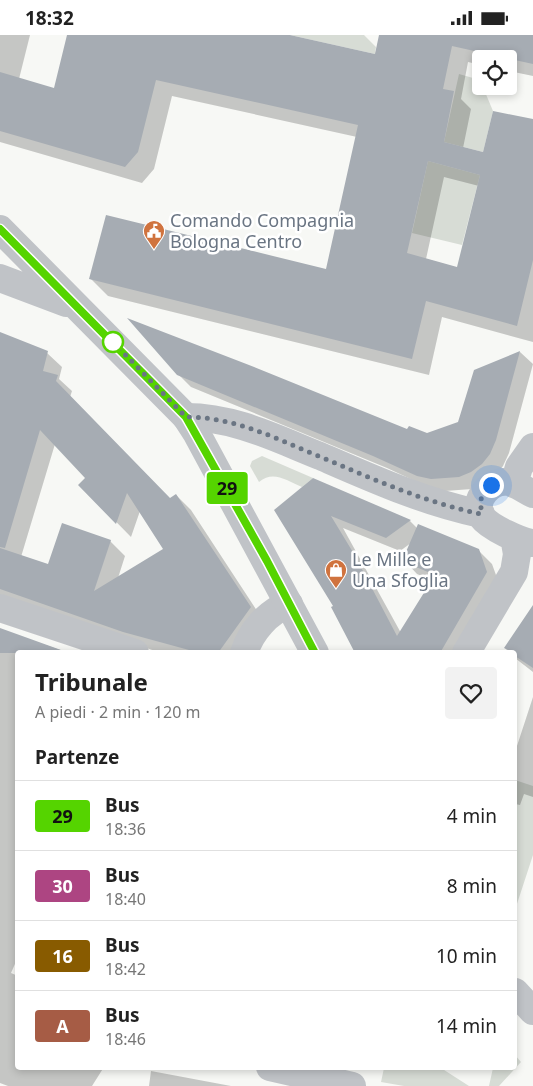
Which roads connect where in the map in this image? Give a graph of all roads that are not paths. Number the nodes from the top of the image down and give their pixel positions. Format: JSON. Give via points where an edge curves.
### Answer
{"nodes":[{"id":1,"x":0,"y":229,"type":"edge"},
{"id":2,"x":0,"y":278,"type":"edge"},
{"id":3,"x":78,"y":309,"type":"junction"},
{"id":4,"x":186,"y":417,"type":"junction"},
{"id":5,"x":533,"y":447,"type":"edge"},
{"id":6,"x":523,"y":489,"type":"edge"},
{"id":7,"x":481,"y":514,"type":"junction"},
{"id":8,"x":524,"y":540,"type":"edge"},
{"id":9,"x":289,"y":604,"type":"junction"},
{"id":10,"x":0,"y":608,"type":"edge"},
{"id":11,"x":126,"y":650,"type":"edge"},
{"id":12,"x":245,"y":650,"type":"edge"},
{"id":13,"x":313,"y":650,"type":"edge"},
{"id":14,"x":468,"y":650,"type":"edge"},
{"id":15,"x":517,"y":994,"type":"edge"},
{"id":16,"x":533,"y":1011,"type":"edge"},
{"id":17,"x":283,"y":1070,"type":"edge"},
{"id":18,"x":357,"y":1070,"type":"edge"},
{"id":19,"x":353,"y":1086,"type":"edge"}],
"edges":[{"from":1,"to":3,"type":"street"},
{"from":2,"to":3,"type":"street"},
{"from":3,"to":4,"type":"street"},
{"from":4,"to":7,"type":"street","via":[[216,418],[253,428],[419,498]]},
{"from":4,"to":9,"type":"street"},
{"from":5,"to":6,"type":"street","via":[[519,467]]},
{"from":6,"to":7,"type":"street","via":[[497,483],[491,485],[481,499]]},
{"from":7,"to":8,"type":"street","via":[[489,524]]},
{"from":8,"to":14,"type":"street","via":[[517,554],[514,572]]},
{"from":9,"to":12,"type":"street","via":[[274,611],[260,625]]},
{"from":9,"to":13,"type":"street"},
{"from":10,"to":11,"type":"street"},
{"from":15,"to":16,"type":"street"},
{"from":17,"to":19,"type":"street"},
{"from":18,"to":19,"type":"street"}]}
